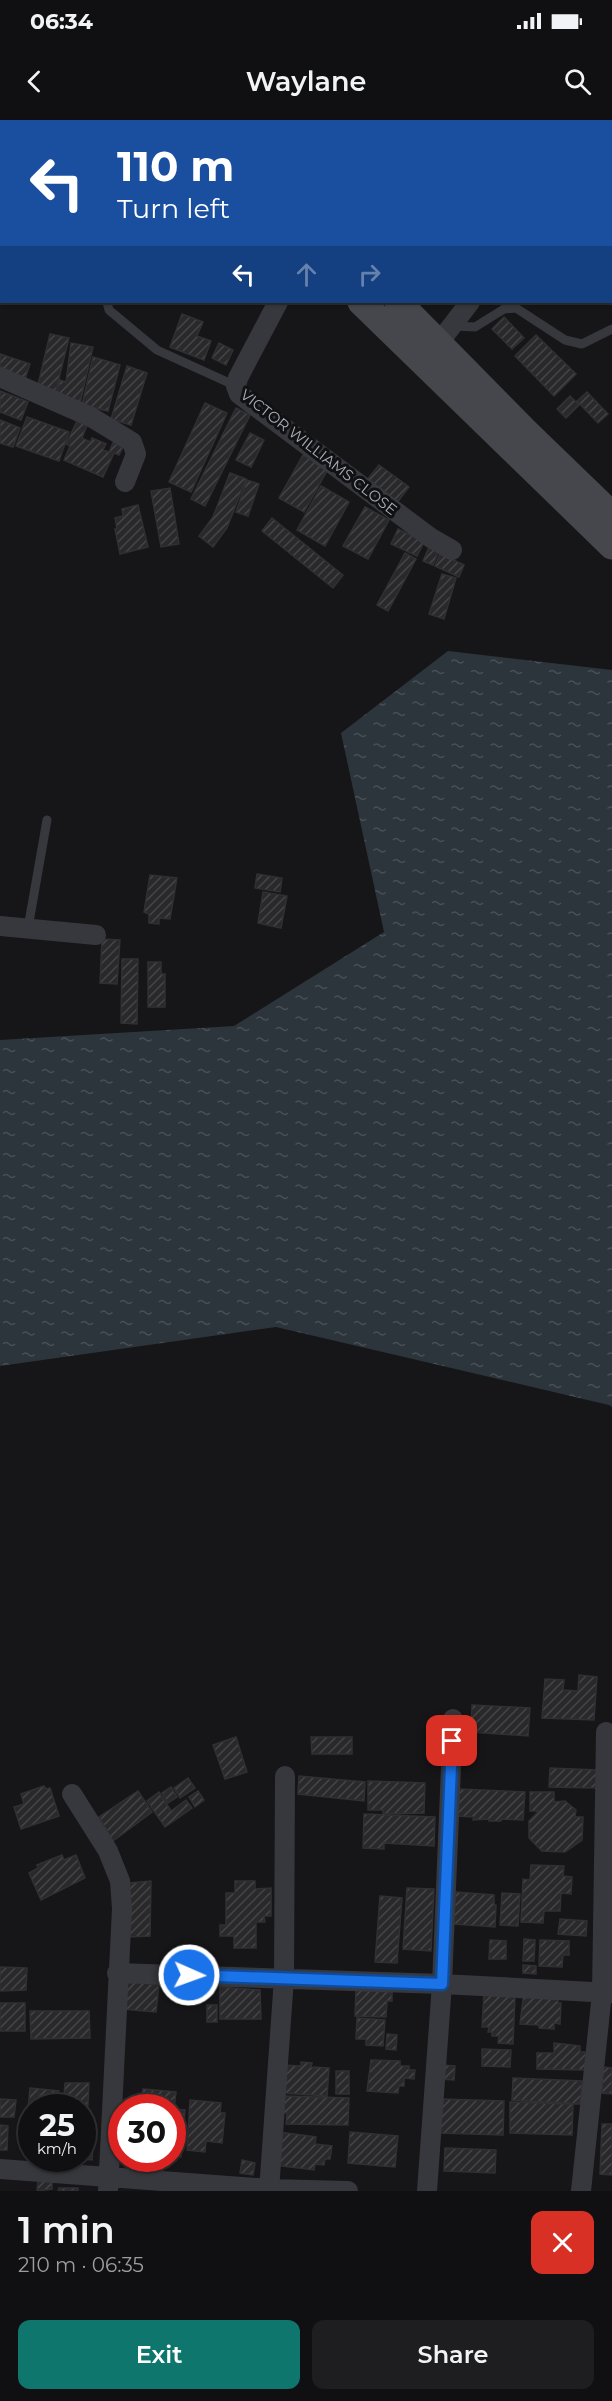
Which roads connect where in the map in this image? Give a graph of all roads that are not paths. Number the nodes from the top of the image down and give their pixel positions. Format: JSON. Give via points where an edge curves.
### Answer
{"nodes":[{"id":1,"x":107,"y":303,"type":"edge"},
{"id":2,"x":277,"y":303,"type":"edge"},
{"id":3,"x":361,"y":303,"type":"edge"},
{"id":4,"x":399,"y":303,"type":"edge"},
{"id":5,"x":462,"y":304,"type":"edge"},
{"id":6,"x":612,"y":330,"type":"edge"},
{"id":7,"x":445,"y":335,"type":"junction"},
{"id":8,"x":0,"y":376,"type":"edge"},
{"id":9,"x":236,"y":387,"type":"junction"},
{"id":10,"x":520,"y":441,"type":"junction"},
{"id":11,"x":125,"y":482,"type":"dead end"},
{"id":12,"x":612,"y":515,"type":"edge"},
{"id":13,"x":612,"y":546,"type":"edge"},
{"id":14,"x":452,"y":550,"type":"dead end"},
{"id":15,"x":47,"y":820,"type":"dead end"},
{"id":16,"x":0,"y":926,"type":"edge"},
{"id":17,"x":28,"y":928,"type":"junction"},
{"id":18,"x":96,"y":935,"type":"dead end"},
{"id":19,"x":453,"y":1719,"type":"dead end"},
{"id":20,"x":606,"y":1732,"type":"dead end"},
{"id":21,"x":285,"y":1776,"type":"dead end"},
{"id":22,"x":72,"y":1794,"type":"dead end"},
{"id":23,"x":117,"y":1973,"type":"junction"},
{"id":24,"x":284,"y":1978,"type":"junction"},
{"id":25,"x":442,"y":1984,"type":"junction"},
{"id":26,"x":607,"y":1993,"type":"edge"},
{"id":27,"x":0,"y":2169,"type":"edge"},
{"id":28,"x":108,"y":2185,"type":"edge"},
{"id":29,"x":269,"y":2190,"type":"edge"},
{"id":30,"x":348,"y":2191,"type":"edge"},
{"id":31,"x":427,"y":2191,"type":"edge"},
{"id":32,"x":582,"y":2191,"type":"edge"}],
"edges":[{"from":1,"to":9,"type":"lane","via":[[109,310],[157,350]]},
{"from":2,"to":9,"type":"street","name":"VICTOR WILLIAMS CLOSE"},
{"from":3,"to":10,"type":"main road"},
{"from":4,"to":7,"type":"main road"},
{"from":5,"to":7,"type":"street"},
{"from":6,"to":7,"type":"lane","via":[[582,344],[564,340],[516,308],[504,309],[475,327]]},
{"from":7,"to":10,"type":"main road"},
{"from":8,"to":11,"type":"street","via":[[91,417],[132,442],[136,454]]},
{"from":9,"to":14,"type":"street","name":"VICTOR WILLIAMS CLOSE","via":[[239,394]]},
{"from":10,"to":12,"type":"main road"},
{"from":10,"to":13,"type":"main road"},
{"from":15,"to":17,"type":"lane"},
{"from":16,"to":17,"type":"street"},
{"from":17,"to":18,"type":"street"},
{"from":19,"to":25,"type":"street"},
{"from":20,"to":26,"type":"street"},
{"from":21,"to":24,"type":"street"},
{"from":22,"to":23,"type":"street","via":[[108,1851],[120,1881]]},
{"from":23,"to":24,"type":"street"},
{"from":23,"to":28,"type":"street"},
{"from":24,"to":25,"type":"street"},
{"from":24,"to":29,"type":"street"},
{"from":25,"to":26,"type":"street"},
{"from":25,"to":31,"type":"street"},
{"from":26,"to":32,"type":"street"},
{"from":27,"to":28,"type":"street"},
{"from":28,"to":29,"type":"street"},
{"from":29,"to":30,"type":"street"}]}
